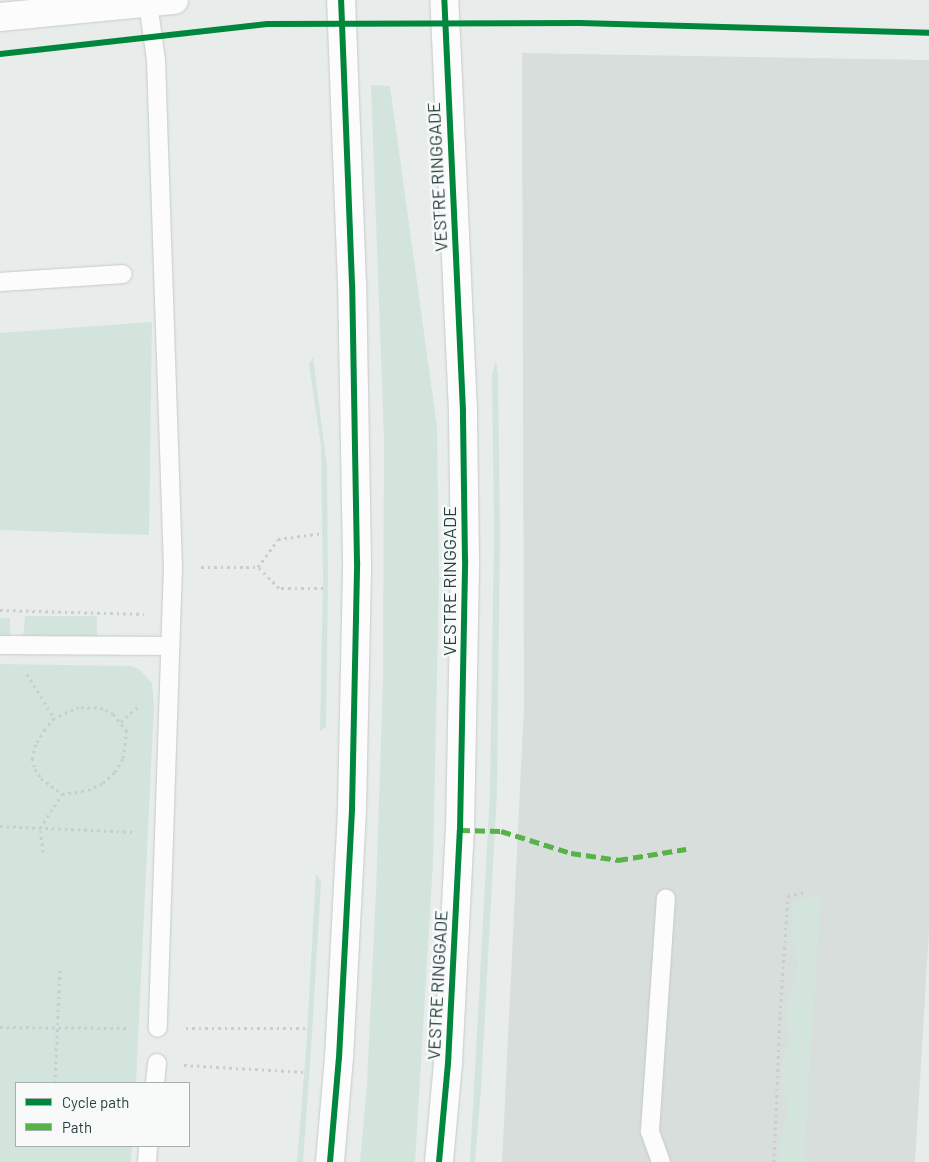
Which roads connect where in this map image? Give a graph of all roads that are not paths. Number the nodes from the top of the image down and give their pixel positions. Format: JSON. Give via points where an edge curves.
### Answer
{"nodes":[{"id":1,"x":341,"y":0,"type":"edge"},
{"id":2,"x":444,"y":0,"type":"edge"},
{"id":3,"x":161,"y":1,"type":"edge"},
{"id":4,"x":0,"y":17,"type":"edge"},
{"id":5,"x":123,"y":274,"type":"dead end"},
{"id":6,"x":0,"y":282,"type":"edge"},
{"id":7,"x":4,"y":645,"type":"edge"},
{"id":8,"x":170,"y":646,"type":"junction"},
{"id":9,"x":666,"y":899,"type":"dead end"},
{"id":10,"x":158,"y":1028,"type":"dead end"},
{"id":11,"x":157,"y":1063,"type":"road end"},
{"id":12,"x":155,"y":1082,"type":"edge"},
{"id":13,"x":148,"y":1147,"type":"edge"},
{"id":14,"x":147,"y":1162,"type":"edge"},
{"id":15,"x":330,"y":1162,"type":"edge"},
{"id":16,"x":440,"y":1162,"type":"edge"},
{"id":17,"x":661,"y":1162,"type":"edge"}],
"edges":[{"from":1,"to":15,"type":"main road","via":[[357,528],[352,809],[338,1074]]},
{"from":2,"to":16,"type":"main road","name":"VESTRE RINGGADE","via":[[462,402],[465,560],[460,830]]},
{"from":3,"to":4,"type":"main road"},
{"from":3,"to":8,"type":"lane","via":[[156,60],[173,566]]},
{"from":5,"to":6,"type":"lane"},
{"from":7,"to":8,"type":"lane"},
{"from":8,"to":10,"type":"lane"},
{"from":9,"to":17,"type":"lane","via":[[650,1131]]},
{"from":11,"to":12,"type":"lane"},
{"from":13,"to":14,"type":"lane"}]}
